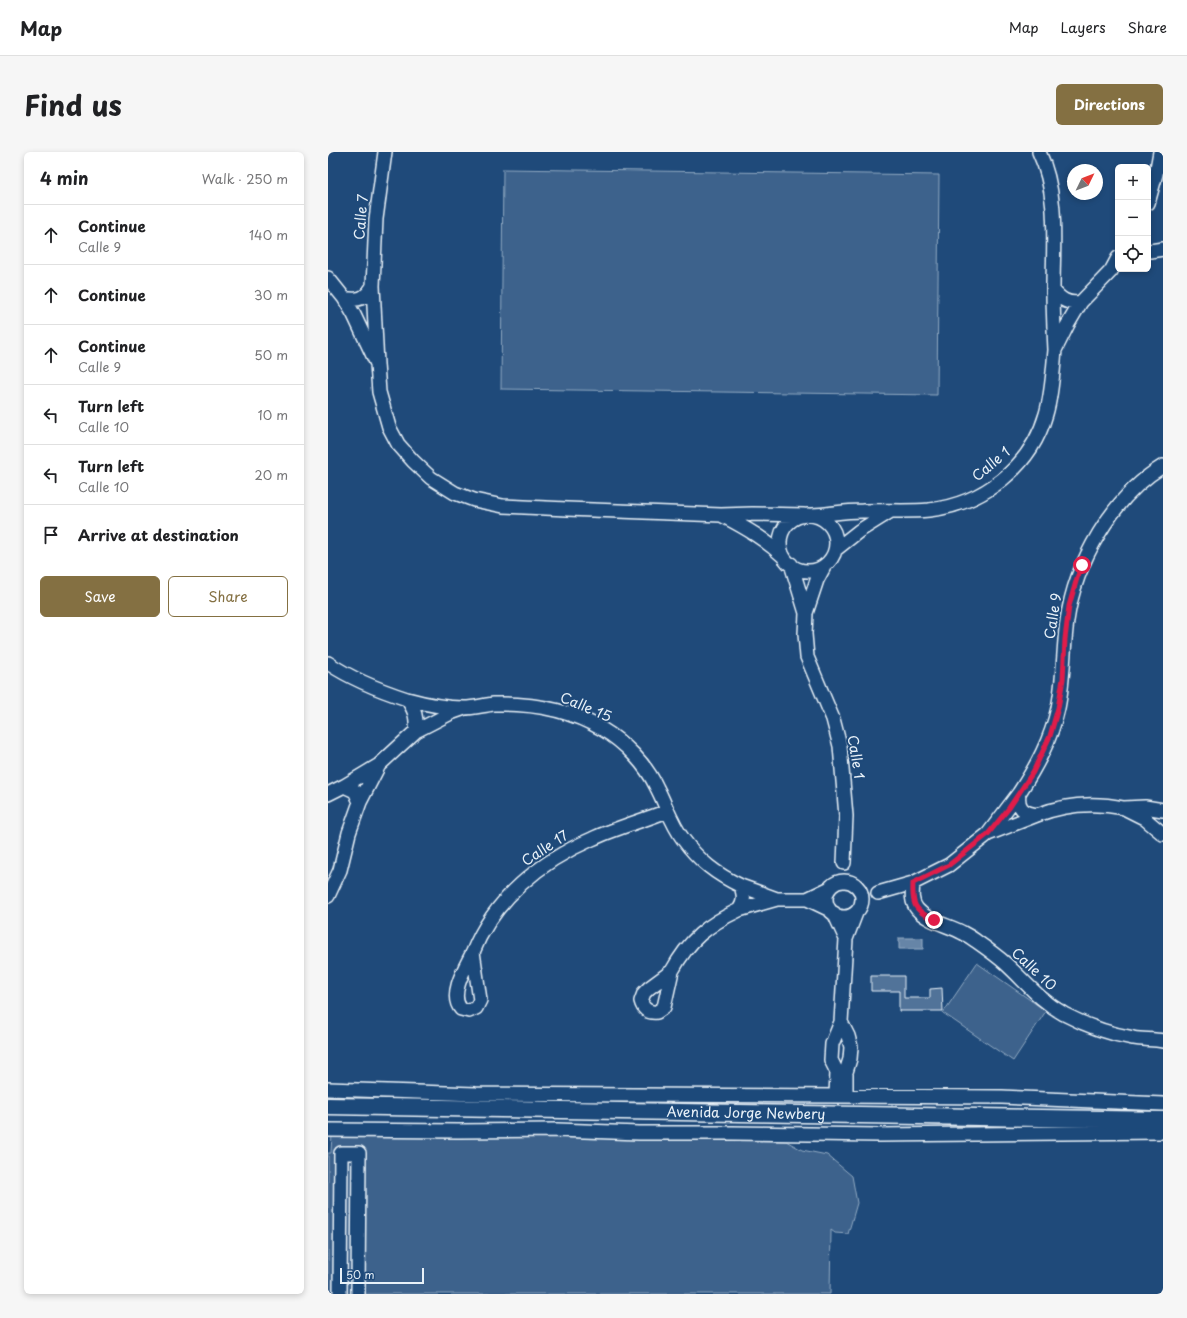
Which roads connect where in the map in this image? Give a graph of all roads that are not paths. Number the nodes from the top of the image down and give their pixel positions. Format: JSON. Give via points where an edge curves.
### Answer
{"nodes":[{"id":1,"x":385,"y":152,"type":"edge"},
{"id":2,"x":1039,"y":152,"type":"edge"},
{"id":3,"x":1160,"y":152,"type":"edge"},
{"id":4,"x":1149,"y":200,"type":"edge"},
{"id":5,"x":1163,"y":249,"type":"edge"},
{"id":6,"x":1151,"y":251,"type":"edge"},
{"id":7,"x":1114,"y":268,"type":"edge"},
{"id":8,"x":328,"y":278,"type":"edge"},
{"id":9,"x":373,"y":286,"type":"junction"},
{"id":10,"x":1053,"y":290,"type":"junction"},
{"id":11,"x":344,"y":298,"type":"junction"},
{"id":12,"x":1080,"y":302,"type":"junction"},
{"id":13,"x":1056,"y":350,"type":"junction"},
{"id":14,"x":377,"y":364,"type":"junction"},
{"id":15,"x":1163,"y":466,"type":"edge"},
{"id":16,"x":892,"y":510,"type":"junction"},
{"id":17,"x":721,"y":515,"type":"junction"},
{"id":18,"x":808,"y":515,"type":"junction"},
{"id":19,"x":835,"y":550,"type":"junction"},
{"id":20,"x":788,"y":561,"type":"junction"},
{"id":21,"x":825,"y":565,"type":"junction"},
{"id":22,"x":806,"y":613,"type":"junction"},
{"id":23,"x":328,"y":663,"type":"edge"},
{"id":24,"x":407,"y":699,"type":"junction"},
{"id":25,"x":464,"y":708,"type":"junction"},
{"id":26,"x":416,"y":732,"type":"junction"},
{"id":27,"x":379,"y":765,"type":"junction"},
{"id":28,"x":344,"y":786,"type":"junction"},
{"id":29,"x":1019,"y":793,"type":"junction"},
{"id":30,"x":328,"y":794,"type":"edge"},
{"id":31,"x":360,"y":802,"type":"junction"},
{"id":32,"x":1124,"y":808,"type":"junction"},
{"id":33,"x":1163,"y":810,"type":"edge"},
{"id":34,"x":666,"y":811,"type":"junction"},
{"id":35,"x":1037,"y":815,"type":"junction"},
{"id":36,"x":988,"y":834,"type":"junction"},
{"id":37,"x":1163,"y":834,"type":"edge"},
{"id":38,"x":844,"y":863,"type":"junction"},
{"id":39,"x":913,"y":883,"type":"junction"},
{"id":40,"x":740,"y":886,"type":"junction"},
{"id":41,"x":832,"y":886,"type":"junction"},
{"id":42,"x":857,"y":886,"type":"junction"},
{"id":43,"x":878,"y":893,"type":"junction"},
{"id":44,"x":328,"y":896,"type":"edge"},
{"id":45,"x":777,"y":899,"type":"junction"},
{"id":46,"x":807,"y":899,"type":"junction"},
{"id":47,"x":739,"y":910,"type":"junction"},
{"id":48,"x":857,"y":911,"type":"junction"},
{"id":49,"x":832,"y":912,"type":"junction"},
{"id":50,"x":846,"y":939,"type":"junction"},
{"id":51,"x":473,"y":952,"type":"dead end"},
{"id":52,"x":672,"y":971,"type":"dead end"},
{"id":53,"x":841,"y":1022,"type":"junction"},
{"id":54,"x":1163,"y":1041,"type":"edge"},
{"id":55,"x":841,"y":1072,"type":"junction"},
{"id":56,"x":328,"y":1089,"type":"edge"},
{"id":57,"x":841,"y":1095,"type":"junction"},
{"id":58,"x":1163,"y":1104,"type":"edge"},
{"id":59,"x":328,"y":1106,"type":"edge"},
{"id":60,"x":1163,"y":1120,"type":"edge"},
{"id":61,"x":328,"y":1130,"type":"edge"},
{"id":62,"x":351,"y":1131,"type":"junction"},
{"id":63,"x":1163,"y":1132,"type":"edge"},
{"id":64,"x":351,"y":1154,"type":"junction"},
{"id":65,"x":340,"y":1294,"type":"edge"},
{"id":66,"x":358,"y":1294,"type":"edge"}],
"edges":[{"from":1,"to":9,"type":"street","name":"Calle 7","via":[[376,219]]},
{"from":2,"to":10,"type":"street","via":[[1051,194]]},
{"from":3,"to":4,"type":"street"},
{"from":5,"to":6,"type":"street"},
{"from":7,"to":12,"type":"street"},
{"from":8,"to":11,"type":"street"},
{"from":9,"to":11,"type":"street","via":[[365,297],[354,300]]},
{"from":9,"to":14,"type":"street","name":"Calle 7"},
{"from":10,"to":12,"type":"street","via":[[1066,301],[1075,304]]},
{"from":10,"to":13,"type":"street"},
{"from":11,"to":14,"type":"street"},
{"from":12,"to":13,"type":"street"},
{"from":13,"to":16,"type":"street","name":"Calle 1","via":[[1045,419],[1033,445],[1017,466],[983,493],[964,502],[929,510]]},
{"from":14,"to":17,"type":"street","name":"Calle 7","via":[[379,392],[389,427],[398,444],[430,478],[455,492],[474,500],[502,506]]},
{"from":15,"to":29,"type":"street","name":"Calle 9","via":[[1143,481],[1121,504],[1103,527],[1082,565],[1069,606],[1063,679],[1054,722],[1039,760]]},
{"from":16,"to":18,"type":"street","name":"Calle 1"},
{"from":16,"to":19,"type":"street"},
{"from":17,"to":18,"type":"street","name":"Calle 1"},
{"from":17,"to":20,"type":"street","via":[[749,530]]},
{"from":18,"to":19,"type":"street","via":[[822,518],[829,524],[834,532]]},
{"from":18,"to":20,"type":"street","via":[[795,518],[783,531],[781,549]]},
{"from":19,"to":21,"type":"street"},
{"from":20,"to":21,"type":"street","via":[[799,569],[808,570]]},
{"from":20,"to":22,"type":"street"},
{"from":21,"to":22,"type":"street"},
{"from":22,"to":38,"type":"street","name":"Calle 1","via":[[807,656],[833,719],[840,746],[846,816]]},
{"from":23,"to":24,"type":"street","via":[[362,683]]},
{"from":24,"to":25,"type":"street"},
{"from":24,"to":26,"type":"street","via":[[416,713]]},
{"from":25,"to":26,"type":"street"},
{"from":25,"to":34,"type":"street","name":"Calle 15","via":[[493,704],[533,705],[564,712],[603,729],[640,762],[657,788]]},
{"from":26,"to":27,"type":"street"},
{"from":27,"to":28,"type":"street"},
{"from":27,"to":31,"type":"street"},
{"from":28,"to":30,"type":"street"},
{"from":28,"to":31,"type":"street","via":[[355,791]]},
{"from":29,"to":35,"type":"street","via":[[1020,807],[1025,812]]},
{"from":29,"to":36,"type":"street","name":"Calle 9"},
{"from":31,"to":44,"type":"street","via":[[340,870]]},
{"from":32,"to":33,"type":"street","via":[[1145,807]]},
{"from":32,"to":35,"type":"street","via":[[1085,804],[1049,810]]},
{"from":32,"to":37,"type":"street","via":[[1144,818]]},
{"from":34,"to":40,"type":"street","name":"Calle 15","via":[[682,838],[700,860],[722,877]]},
{"from":34,"to":51,"type":"street","name":"Calle 17","via":[[592,839],[557,856],[525,880],[500,906],[482,932]]},
{"from":35,"to":36,"type":"street"},
{"from":36,"to":39,"type":"street","via":[[949,865]]},
{"from":38,"to":41,"type":"street"},
{"from":38,"to":42,"type":"street"},
{"from":39,"to":43,"type":"street"},
{"from":39,"to":54,"type":"street","name":"Calle 10","via":[[912,898],[918,910],[964,933],[992,952],[1055,1008],[1111,1033]]},
{"from":40,"to":45,"type":"street","name":"Calle 15"},
{"from":40,"to":47,"type":"street","via":[[744,900]]},
{"from":41,"to":42,"type":"street","via":[[846,880]]},
{"from":41,"to":46,"type":"street"},
{"from":41,"to":49,"type":"street","via":[[826,901]]},
{"from":42,"to":43,"type":"street"},
{"from":42,"to":48,"type":"street","via":[[862,901]]},
{"from":43,"to":48,"type":"street"},
{"from":45,"to":46,"type":"street"},
{"from":45,"to":47,"type":"street"},
{"from":46,"to":49,"type":"street"},
{"from":47,"to":52,"type":"street","via":[[699,934]]},
{"from":48,"to":49,"type":"street","via":[[847,916]]},
{"from":48,"to":50,"type":"street"},
{"from":49,"to":50,"type":"street"},
{"from":50,"to":53,"type":"street"},
{"from":53,"to":55,"type":"street","via":[[851,1046],[850,1059]]},
{"from":53,"to":55,"type":"street","via":[[832,1044],[831,1060]]},
{"from":55,"to":57,"type":"street"},
{"from":56,"to":57,"type":"street","via":[[476,1094]]},
{"from":57,"to":58,"type":"street","via":[[1002,1097]]},
{"from":59,"to":60,"type":"main road","name":"Avenida Jorge Newbery"},
{"from":61,"to":62,"type":"street"},
{"from":62,"to":63,"type":"street","via":[[557,1130],[879,1135]]},
{"from":62,"to":64,"type":"street"},
{"from":64,"to":65,"type":"street","via":[[341,1153]]},
{"from":64,"to":66,"type":"street","via":[[359,1153]]}]}
